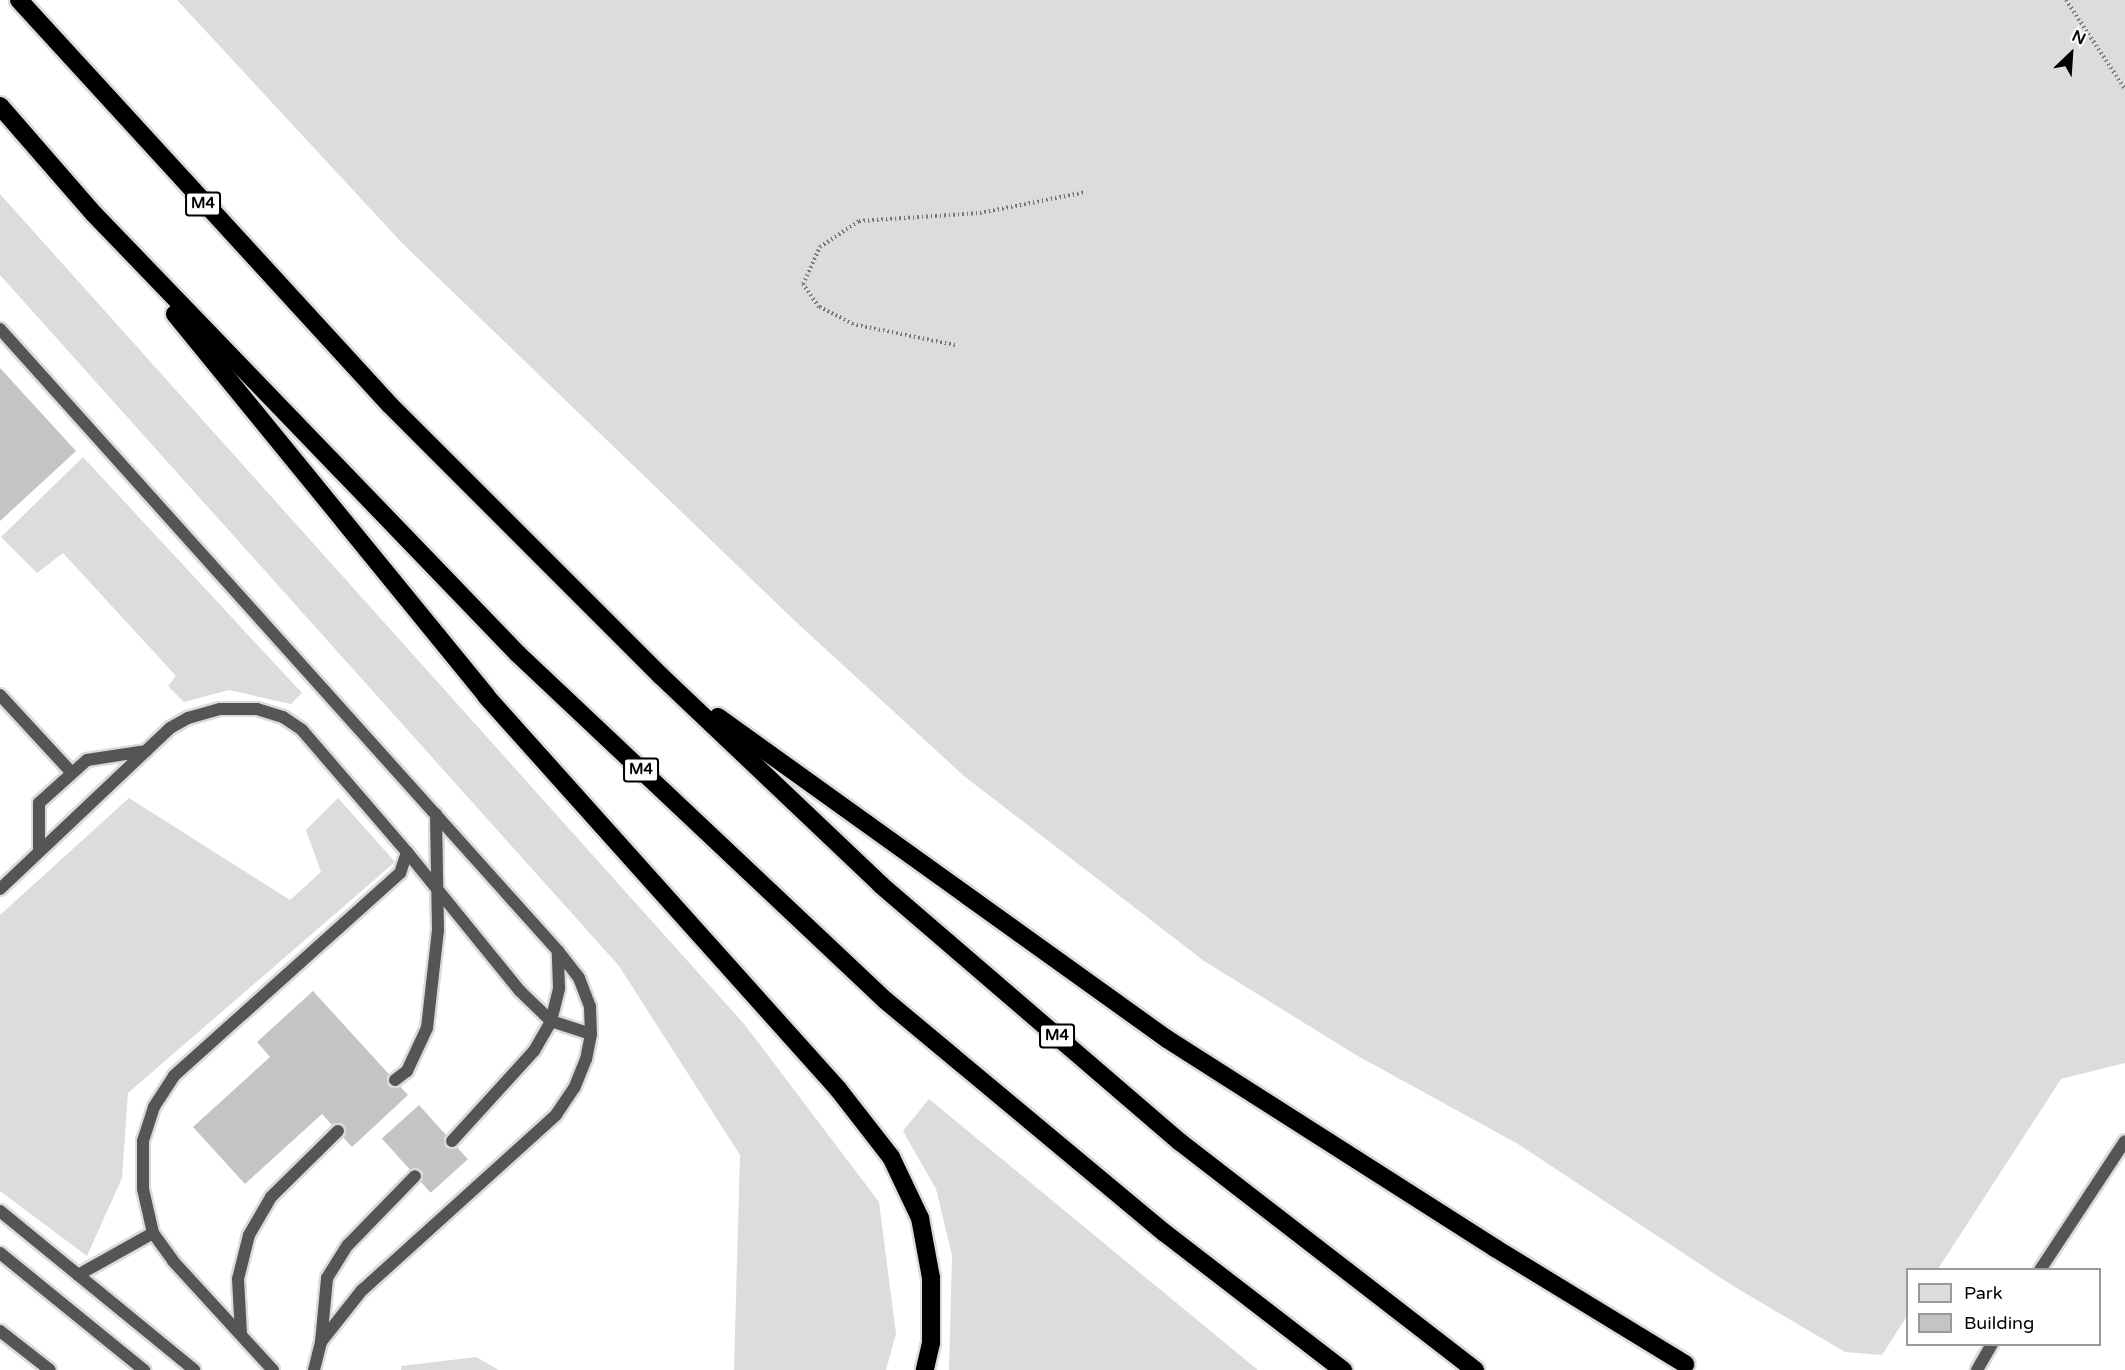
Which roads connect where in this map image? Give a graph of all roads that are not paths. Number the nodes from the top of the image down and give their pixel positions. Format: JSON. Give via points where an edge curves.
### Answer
{"nodes":[{"id":1,"x":19,"y":0,"type":"edge"},
{"id":2,"x":0,"y":106,"type":"edge"},
{"id":3,"x":94,"y":214,"type":"junction"},
{"id":4,"x":0,"y":329,"type":"edge"},
{"id":5,"x":661,"y":676,"type":"junction"},
{"id":6,"x":0,"y":695,"type":"edge"},
{"id":7,"x":146,"y":751,"type":"junction"},
{"id":8,"x":72,"y":773,"type":"junction"},
{"id":9,"x":436,"y":814,"type":"junction"},
{"id":10,"x":39,"y":851,"type":"junction"},
{"id":11,"x":407,"y":852,"type":"junction"},
{"id":12,"x":0,"y":889,"type":"edge"},
{"id":13,"x":437,"y":890,"type":"junction"},
{"id":14,"x":558,"y":951,"type":"junction"},
{"id":15,"x":551,"y":1021,"type":"junction"},
{"id":16,"x":591,"y":1034,"type":"junction"},
{"id":17,"x":395,"y":1080,"type":"dead end"},
{"id":18,"x":338,"y":1131,"type":"dead end"},
{"id":19,"x":452,"y":1141,"type":"dead end"},
{"id":20,"x":2125,"y":1141,"type":"edge"},
{"id":21,"x":415,"y":1176,"type":"dead end"},
{"id":22,"x":0,"y":1211,"type":"edge"},
{"id":23,"x":153,"y":1233,"type":"junction"},
{"id":24,"x":0,"y":1253,"type":"edge"},
{"id":25,"x":2041,"y":1268,"type":"edge"},
{"id":26,"x":78,"y":1275,"type":"junction"},
{"id":27,"x":0,"y":1332,"type":"edge"},
{"id":28,"x":241,"y":1335,"type":"junction"},
{"id":29,"x":321,"y":1342,"type":"junction"},
{"id":30,"x":1991,"y":1346,"type":"edge"},
{"id":31,"x":1690,"y":1367,"type":"edge"},
{"id":32,"x":50,"y":1370,"type":"edge"},
{"id":33,"x":144,"y":1370,"type":"edge"},
{"id":34,"x":194,"y":1370,"type":"edge"},
{"id":35,"x":273,"y":1370,"type":"edge"},
{"id":36,"x":314,"y":1370,"type":"edge"},
{"id":37,"x":925,"y":1370,"type":"edge"},
{"id":38,"x":1343,"y":1370,"type":"edge"},
{"id":39,"x":1475,"y":1370,"type":"edge"},
{"id":40,"x":1977,"y":1370,"type":"edge"}],
"edges":[{"from":1,"to":5,"type":"highway","number":"M4","via":[[390,405]]},
{"from":2,"to":3,"type":"highway","number":"M4"},
{"from":3,"to":37,"type":"highway","via":[[486,696],[838,1089],[891,1157],[920,1218],[931,1278],[931,1343]]},
{"from":3,"to":38,"type":"highway","number":"M4","via":[[518,654],[885,1000],[1165,1233]]},
{"from":4,"to":9,"type":"lane"},
{"from":5,"to":31,"type":"highway","number":"M4","via":[[986,913],[1167,1039]]},
{"from":5,"to":39,"type":"highway","number":"M4","via":[[881,885],[1162,1126]]},
{"from":6,"to":8,"type":"lane"},
{"from":7,"to":8,"type":"lane","via":[[87,760]]},
{"from":7,"to":10,"type":"lane"},
{"from":7,"to":11,"type":"lane","via":[[188,718],[219,709],[257,709],[282,717],[302,730]]},
{"from":8,"to":10,"type":"lane","via":[[39,803]]},
{"from":9,"to":13,"type":"lane"},
{"from":9,"to":14,"type":"lane"},
{"from":10,"to":12,"type":"lane"},
{"from":11,"to":13,"type":"lane"},
{"from":11,"to":23,"type":"lane","via":[[400,873],[174,1076],[154,1107],[143,1141],[143,1189]]},
{"from":13,"to":15,"type":"lane","via":[[520,991]]},
{"from":13,"to":17,"type":"lane","via":[[438,930],[427,1028],[407,1071]]},
{"from":14,"to":15,"type":"lane","via":[[559,988]]},
{"from":14,"to":16,"type":"lane","via":[[579,978],[590,1007]]},
{"from":15,"to":16,"type":"lane"},
{"from":15,"to":19,"type":"lane","via":[[534,1051]]},
{"from":16,"to":29,"type":"lane","via":[[574,1088],[556,1115],[362,1290]]},
{"from":18,"to":28,"type":"lane","via":[[271,1197],[249,1235],[238,1279]]},
{"from":20,"to":25,"type":"lane"},
{"from":21,"to":29,"type":"lane","via":[[348,1245],[327,1278]]},
{"from":22,"to":26,"type":"lane"},
{"from":23,"to":26,"type":"lane"},
{"from":23,"to":28,"type":"lane","via":[[173,1261]]},
{"from":24,"to":33,"type":"lane"},
{"from":26,"to":34,"type":"lane"},
{"from":27,"to":32,"type":"lane"},
{"from":28,"to":35,"type":"lane"},
{"from":29,"to":36,"type":"lane"},
{"from":30,"to":40,"type":"lane"}]}
